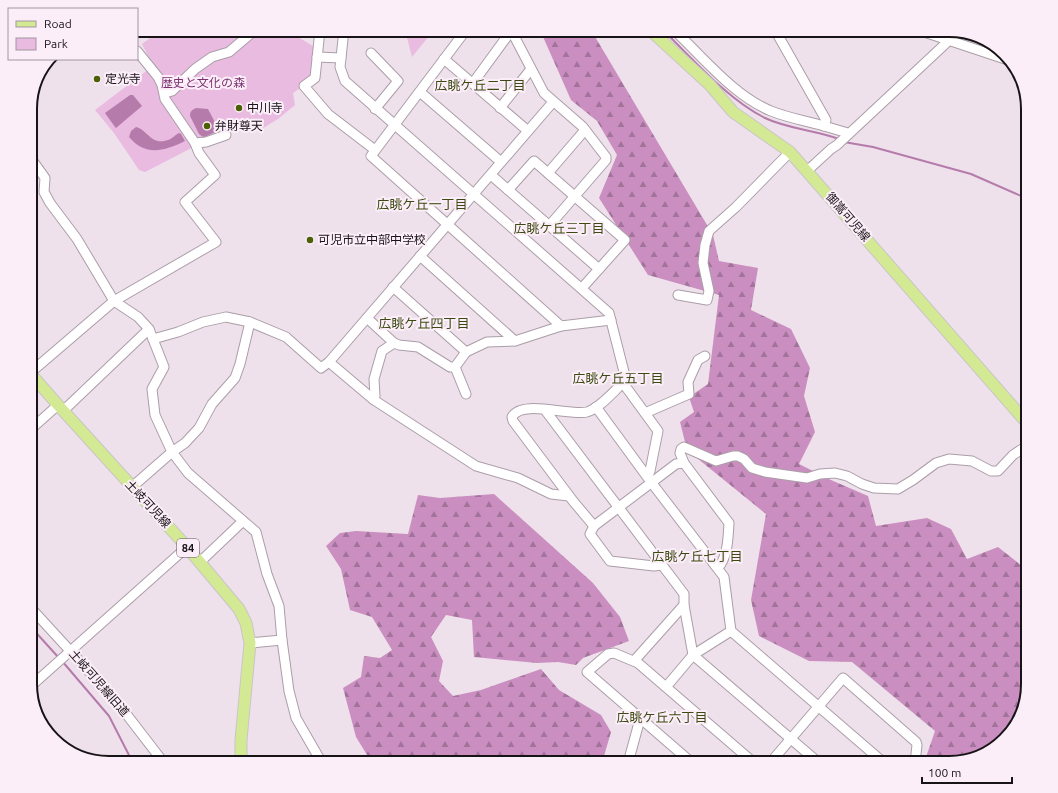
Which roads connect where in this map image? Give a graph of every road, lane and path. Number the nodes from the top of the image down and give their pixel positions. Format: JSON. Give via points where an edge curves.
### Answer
{"nodes":[{"id":1,"x":247,"y":37,"type":"edge"},
{"id":2,"x":319,"y":37,"type":"edge"},
{"id":3,"x":343,"y":37,"type":"edge"},
{"id":4,"x":461,"y":37,"type":"edge"},
{"id":5,"x":507,"y":37,"type":"edge"},
{"id":6,"x":514,"y":37,"type":"edge"},
{"id":7,"x":658,"y":37,"type":"edge"},
{"id":8,"x":681,"y":37,"type":"edge"},
{"id":9,"x":779,"y":37,"type":"edge"},
{"id":10,"x":939,"y":37,"type":"edge"},
{"id":11,"x":952,"y":37,"type":"edge"},
{"id":12,"x":948,"y":40,"type":"junction"},
{"id":13,"x":138,"y":52,"type":"edge"},
{"id":14,"x":371,"y":53,"type":"dead end"},
{"id":15,"x":317,"y":57,"type":"junction"},
{"id":16,"x":999,"y":57,"type":"edge"},
{"id":17,"x":341,"y":58,"type":"junction"},
{"id":18,"x":444,"y":59,"type":"junction"},
{"id":19,"x":531,"y":69,"type":"junction"},
{"id":20,"x":473,"y":83,"type":"junction"},
{"id":21,"x":420,"y":92,"type":"junction"},
{"id":22,"x":164,"y":93,"type":"junction"},
{"id":23,"x":553,"y":102,"type":"junction"},
{"id":24,"x":500,"y":108,"type":"junction"},
{"id":25,"x":375,"y":109,"type":"junction"},
{"id":26,"x":395,"y":126,"type":"junction"},
{"id":27,"x":824,"y":126,"type":"junction"},
{"id":28,"x":585,"y":130,"type":"junction"},
{"id":29,"x":528,"y":131,"type":"junction"},
{"id":30,"x":226,"y":135,"type":"dead end"},
{"id":31,"x":844,"y":138,"type":"junction"},
{"id":32,"x":195,"y":143,"type":"junction"},
{"id":33,"x":375,"y":150,"type":"junction"},
{"id":34,"x":790,"y":152,"type":"junction"},
{"id":35,"x":501,"y":162,"type":"junction"},
{"id":36,"x":37,"y":167,"type":"edge"},
{"id":37,"x":807,"y":171,"type":"junction"},
{"id":38,"x":548,"y":173,"type":"junction"},
{"id":39,"x":491,"y":175,"type":"junction"},
{"id":40,"x":508,"y":190,"type":"junction"},
{"id":41,"x":474,"y":194,"type":"junction"},
{"id":42,"x":574,"y":196,"type":"junction"},
{"id":43,"x":447,"y":225,"type":"junction"},
{"id":44,"x":549,"y":226,"type":"junction"},
{"id":45,"x":420,"y":256,"type":"junction"},
{"id":46,"x":599,"y":269,"type":"junction"},
{"id":47,"x":393,"y":287,"type":"junction"},
{"id":48,"x":582,"y":288,"type":"junction"},
{"id":49,"x":678,"y":295,"type":"dead end"},
{"id":50,"x":114,"y":301,"type":"junction"},
{"id":51,"x":367,"y":318,"type":"junction"},
{"id":52,"x":611,"y":320,"type":"junction"},
{"id":53,"x":250,"y":322,"type":"junction"},
{"id":54,"x":561,"y":326,"type":"junction"},
{"id":55,"x":149,"y":329,"type":"junction"},
{"id":56,"x":153,"y":339,"type":"junction"},
{"id":57,"x":515,"y":341,"type":"junction"},
{"id":58,"x":394,"y":343,"type":"junction"},
{"id":59,"x":466,"y":352,"type":"junction"},
{"id":60,"x":705,"y":356,"type":"dead end"},
{"id":61,"x":329,"y":362,"type":"junction"},
{"id":62,"x":37,"y":367,"type":"edge"},
{"id":63,"x":455,"y":367,"type":"junction"},
{"id":64,"x":37,"y":381,"type":"edge"},
{"id":65,"x":623,"y":383,"type":"junction"},
{"id":66,"x":466,"y":394,"type":"dead end"},
{"id":67,"x":374,"y":400,"type":"junction"},
{"id":68,"x":596,"y":407,"type":"junction"},
{"id":69,"x":60,"y":408,"type":"junction"},
{"id":70,"x":546,"y":410,"type":"junction"},
{"id":71,"x":645,"y":413,"type":"junction"},
{"id":72,"x":1021,"y":416,"type":"edge"},
{"id":73,"x":37,"y":425,"type":"edge"},
{"id":74,"x":1021,"y":450,"type":"edge"},
{"id":75,"x":172,"y":452,"type":"junction"},
{"id":76,"x":684,"y":463,"type":"junction"},
{"id":77,"x":650,"y":479,"type":"junction"},
{"id":78,"x":132,"y":487,"type":"junction"},
{"id":79,"x":569,"y":496,"type":"junction"},
{"id":80,"x":619,"y":507,"type":"junction"},
{"id":81,"x":243,"y":521,"type":"junction"},
{"id":82,"x":594,"y":526,"type":"junction"},
{"id":83,"x":187,"y":547,"type":"junction"},
{"id":84,"x":200,"y":562,"type":"junction"},
{"id":85,"x":662,"y":565,"type":"junction"},
{"id":86,"x":718,"y":568,"type":"junction"},
{"id":87,"x":684,"y":605,"type":"junction"},
{"id":88,"x":37,"y":617,"type":"edge"},
{"id":89,"x":731,"y":631,"type":"junction"},
{"id":90,"x":282,"y":640,"type":"junction"},
{"id":91,"x":250,"y":643,"type":"junction"},
{"id":92,"x":693,"y":655,"type":"junction"},
{"id":93,"x":64,"y":657,"type":"junction"},
{"id":94,"x":634,"y":661,"type":"junction"},
{"id":95,"x":37,"y":681,"type":"edge"},
{"id":96,"x":666,"y":687,"type":"junction"},
{"id":97,"x":818,"y":706,"type":"junction"},
{"id":98,"x":640,"y":719,"type":"junction"},
{"id":99,"x":791,"y":739,"type":"junction"},
{"id":100,"x":159,"y":756,"type":"edge"},
{"id":101,"x":241,"y":756,"type":"edge"},
{"id":102,"x":318,"y":756,"type":"edge"},
{"id":103,"x":631,"y":756,"type":"edge"},
{"id":104,"x":684,"y":756,"type":"edge"},
{"id":105,"x":746,"y":756,"type":"edge"},
{"id":106,"x":776,"y":756,"type":"edge"},
{"id":107,"x":811,"y":756,"type":"edge"},
{"id":108,"x":876,"y":756,"type":"edge"},
{"id":109,"x":916,"y":756,"type":"edge"}],
"edges":[{"from":1,"to":22,"type":"street","via":[[229,52],[212,57],[172,91]]},
{"from":2,"to":15,"type":"street"},
{"from":3,"to":17,"type":"street"},
{"from":4,"to":18,"type":"street"},
{"from":5,"to":20,"type":"street"},
{"from":6,"to":19,"type":"street"},
{"from":7,"to":34,"type":"main road","name":"御嵩可児線","via":[[705,81],[733,112]]},
{"from":8,"to":27,"type":"street","via":[[749,100],[771,111]]},
{"from":9,"to":27,"type":"street","via":[[826,120]]},
{"from":10,"to":12,"type":"street"},
{"from":11,"to":12,"type":"street"},
{"from":12,"to":16,"type":"street"},
{"from":12,"to":31,"type":"street"},
{"from":13,"to":22,"type":"street","via":[[158,77]]},
{"from":14,"to":25,"type":"street","via":[[398,81]]},
{"from":15,"to":17,"type":"street"},
{"from":15,"to":33,"type":"street","via":[[315,78],[304,86],[328,114]]},
{"from":17,"to":25,"type":"street","via":[[340,67],[344,81]]},
{"from":18,"to":20,"type":"street"},
{"from":18,"to":21,"type":"street"},
{"from":19,"to":23,"type":"street","via":[[544,93]]},
{"from":19,"to":24,"type":"street"},
{"from":20,"to":24,"type":"street"},
{"from":21,"to":26,"type":"street"},
{"from":21,"to":35,"type":"street"},
{"from":22,"to":32,"type":"street","via":[[165,99]]},
{"from":23,"to":28,"type":"street"},
{"from":23,"to":29,"type":"street"},
{"from":24,"to":29,"type":"street"},
{"from":25,"to":26,"type":"street"},
{"from":26,"to":33,"type":"street"},
{"from":26,"to":41,"type":"street"},
{"from":27,"to":31,"type":"street"},
{"from":28,"to":38,"type":"street"},
{"from":28,"to":42,"type":"street","via":[[606,160]]},
{"from":29,"to":35,"type":"street"},
{"from":30,"to":32,"type":"street"},
{"from":31,"to":37,"type":"street"},
{"from":32,"to":50,"type":"street","via":[[215,175],[184,202],[216,242]]},
{"from":33,"to":43,"type":"street","via":[[371,156]]},
{"from":34,"to":37,"type":"main road","name":"御嵩可児線"},
{"from":34,"to":49,"type":"street","via":[[710,231],[702,263],[709,291],[706,300]]},
{"from":35,"to":39,"type":"street"},
{"from":36,"to":50,"type":"street","via":[[45,178],[44,192],[50,203],[77,238]]},
{"from":37,"to":72,"type":"main road","name":"御嵩可児線"},
{"from":38,"to":40,"type":"street","via":[[534,161]]},
{"from":38,"to":42,"type":"street"},
{"from":39,"to":40,"type":"street"},
{"from":39,"to":41,"type":"street"},
{"from":40,"to":44,"type":"street"},
{"from":41,"to":43,"type":"street"},
{"from":41,"to":48,"type":"street"},
{"from":42,"to":44,"type":"street"},
{"from":42,"to":46,"type":"street","via":[[625,240]]},
{"from":43,"to":45,"type":"street"},
{"from":43,"to":54,"type":"street"},
{"from":44,"to":46,"type":"street"},
{"from":45,"to":47,"type":"street"},
{"from":45,"to":57,"type":"street"},
{"from":46,"to":48,"type":"street"},
{"from":47,"to":51,"type":"street"},
{"from":47,"to":59,"type":"street"},
{"from":48,"to":52,"type":"street","via":[[609,313]]},
{"from":50,"to":55,"type":"street","via":[[138,317]]},
{"from":50,"to":62,"type":"street"},
{"from":51,"to":58,"type":"street"},
{"from":51,"to":61,"type":"street"},
{"from":52,"to":54,"type":"street"},
{"from":52,"to":65,"type":"street","via":[[624,372]]},
{"from":53,"to":56,"type":"street","via":[[226,317]]},
{"from":53,"to":61,"type":"street","via":[[286,337],[321,368]]},
{"from":53,"to":75,"type":"street","via":[[235,378],[212,404],[199,428]]},
{"from":54,"to":57,"type":"street"},
{"from":55,"to":56,"type":"street"},
{"from":55,"to":69,"type":"street"},
{"from":56,"to":75,"type":"street","via":[[164,367],[152,389],[155,415]]},
{"from":57,"to":59,"type":"street","via":[[487,342]]},
{"from":58,"to":63,"type":"street","via":[[418,347],[450,367]]},
{"from":58,"to":67,"type":"street","via":[[382,351],[374,379]]},
{"from":59,"to":63,"type":"street"},
{"from":60,"to":71,"type":"street","via":[[698,360],[688,382],[689,394]]},
{"from":61,"to":67,"type":"street"},
{"from":63,"to":66,"type":"street"},
{"from":64,"to":69,"type":"main road","name":"土岐可児線","number":"84"},
{"from":65,"to":68,"type":"street"},
{"from":65,"to":71,"type":"street"},
{"from":67,"to":79,"type":"street","via":[[476,466],[518,478],[551,494]]},
{"from":68,"to":70,"type":"street","via":[[587,412]]},
{"from":68,"to":77,"type":"street"},
{"from":69,"to":73,"type":"street"},
{"from":69,"to":78,"type":"main road","name":"土岐可児線","number":"84"},
{"from":70,"to":79,"type":"street","via":[[532,408],[518,412],[513,414],[513,421]]},
{"from":70,"to":80,"type":"street"},
{"from":71,"to":77,"type":"street","via":[[658,434]]},
{"from":74,"to":76,"type":"street","via":[[998,471],[991,471],[972,461],[945,459],[898,489],[874,488],[835,473],[807,478],[765,472],[752,468],[738,456],[716,461],[684,447],[680,453]]},
{"from":75,"to":78,"type":"street"},
{"from":75,"to":81,"type":"street","via":[[188,474]]},
{"from":76,"to":77,"type":"street","via":[[676,464]]},
{"from":76,"to":86,"type":"street","via":[[729,523],[728,546]]},
{"from":77,"to":80,"type":"street"},
{"from":77,"to":86,"type":"street"},
{"from":78,"to":83,"type":"main road","name":"土岐可児線","number":"84"},
{"from":79,"to":82,"type":"street"},
{"from":80,"to":82,"type":"street"},
{"from":80,"to":85,"type":"street"},
{"from":81,"to":84,"type":"street"},
{"from":81,"to":90,"type":"street","via":[[256,532],[279,606]]},
{"from":82,"to":85,"type":"street","via":[[590,534],[610,561]]},
{"from":83,"to":84,"type":"main road","name":"土岐可児線","number":"84"},
{"from":83,"to":93,"type":"street"},
{"from":84,"to":91,"type":"main road","name":"土岐可児線","number":"84","via":[[239,609],[246,623]]},
{"from":85,"to":87,"type":"street","via":[[684,594]]},
{"from":86,"to":89,"type":"street","via":[[724,577]]},
{"from":87,"to":92,"type":"street"},
{"from":87,"to":94,"type":"street"},
{"from":88,"to":93,"type":"street","name":"土岐可児線旧道"},
{"from":89,"to":92,"type":"street"},
{"from":89,"to":97,"type":"street"},
{"from":90,"to":91,"type":"street"},
{"from":90,"to":102,"type":"street","via":[[289,691],[296,718]]},
{"from":91,"to":101,"type":"main road","name":"土岐可児線","number":"84","via":[[240,740]]},
{"from":92,"to":96,"type":"street"},
{"from":92,"to":99,"type":"street"},
{"from":93,"to":95,"type":"street"},
{"from":93,"to":100,"type":"street","name":"土岐可児線旧道","via":[[117,702]]},
{"from":94,"to":96,"type":"street"},
{"from":94,"to":98,"type":"street","via":[[614,653],[608,654],[586,672]]},
{"from":96,"to":105,"type":"street"},
{"from":97,"to":99,"type":"street"},
{"from":97,"to":108,"type":"street"},
{"from":97,"to":109,"type":"street","via":[[843,678],[916,742]]},
{"from":98,"to":103,"type":"street"},
{"from":98,"to":104,"type":"street"},
{"from":99,"to":106,"type":"street"},
{"from":99,"to":107,"type":"street"}]}
